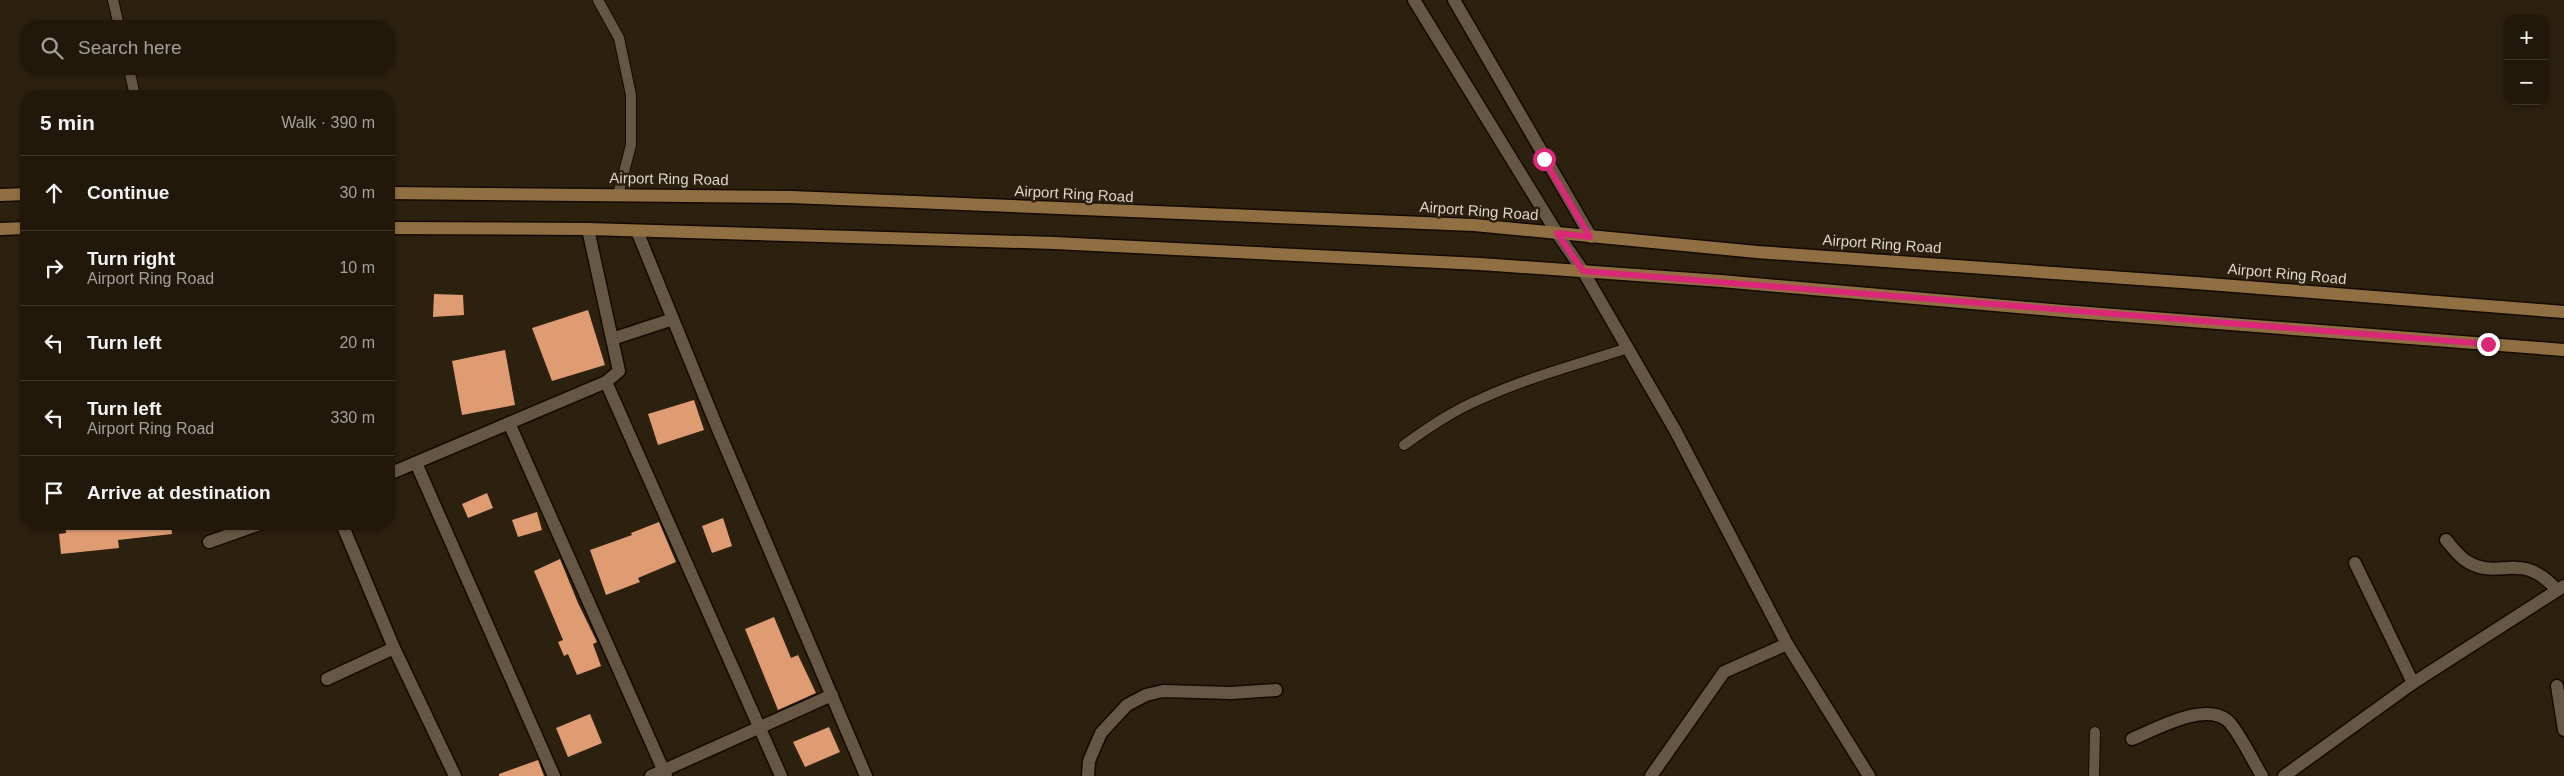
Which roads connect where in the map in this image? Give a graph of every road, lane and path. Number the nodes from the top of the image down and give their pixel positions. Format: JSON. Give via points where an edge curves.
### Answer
{"nodes":[{"id":1,"x":113,"y":0,"type":"edge"},
{"id":2,"x":598,"y":0,"type":"edge"},
{"id":3,"x":1414,"y":0,"type":"edge"},
{"id":4,"x":1454,"y":0,"type":"edge"},
{"id":5,"x":118,"y":20,"type":"edge"},
{"id":6,"x":130,"y":75,"type":"edge"},
{"id":7,"x":134,"y":90,"type":"edge"},
{"id":8,"x":395,"y":193,"type":"edge"},
{"id":9,"x":20,"y":194,"type":"edge"},
{"id":10,"x":0,"y":195,"type":"edge"},
{"id":11,"x":618,"y":195,"type":"junction"},
{"id":12,"x":20,"y":228,"type":"edge"},
{"id":13,"x":395,"y":228,"type":"edge"},
{"id":14,"x":0,"y":229,"type":"edge"},
{"id":15,"x":588,"y":229,"type":"junction"},
{"id":16,"x":636,"y":230,"type":"junction"},
{"id":17,"x":1557,"y":233,"type":"junction"},
{"id":18,"x":1590,"y":237,"type":"junction"},
{"id":19,"x":1583,"y":271,"type":"junction"},
{"id":20,"x":2564,"y":312,"type":"edge"},
{"id":21,"x":672,"y":319,"type":"junction"},
{"id":22,"x":612,"y":339,"type":"junction"},
{"id":23,"x":1628,"y":348,"type":"junction"},
{"id":24,"x":2564,"y":350,"type":"edge"},
{"id":25,"x":606,"y":382,"type":"junction"},
{"id":26,"x":509,"y":423,"type":"junction"},
{"id":27,"x":1404,"y":445,"type":"dead end"},
{"id":28,"x":416,"y":463,"type":"junction"},
{"id":29,"x":395,"y":472,"type":"edge"},
{"id":30,"x":243,"y":530,"type":"edge"},
{"id":31,"x":345,"y":530,"type":"edge"},
{"id":32,"x":2446,"y":540,"type":"dead end"},
{"id":33,"x":209,"y":542,"type":"dead end"},
{"id":34,"x":2355,"y":563,"type":"dead end"},
{"id":35,"x":2560,"y":588,"type":"edge"},
{"id":36,"x":1786,"y":644,"type":"junction"},
{"id":37,"x":394,"y":648,"type":"junction"},
{"id":38,"x":327,"y":679,"type":"dead end"},
{"id":39,"x":2413,"y":683,"type":"junction"},
{"id":40,"x":2557,"y":686,"type":"dead end"},
{"id":41,"x":1276,"y":690,"type":"dead end"},
{"id":42,"x":832,"y":695,"type":"junction"},
{"id":43,"x":760,"y":728,"type":"junction"},
{"id":44,"x":2564,"y":730,"type":"edge"},
{"id":45,"x":2095,"y":732,"type":"dead end"},
{"id":46,"x":2132,"y":739,"type":"dead end"},
{"id":47,"x":665,"y":773,"type":"edge"},
{"id":48,"x":2290,"y":774,"type":"edge"},
{"id":49,"x":455,"y":776,"type":"edge"},
{"id":50,"x":554,"y":776,"type":"edge"},
{"id":51,"x":651,"y":776,"type":"edge"},
{"id":52,"x":781,"y":776,"type":"edge"},
{"id":53,"x":866,"y":776,"type":"edge"},
{"id":54,"x":1088,"y":776,"type":"edge"},
{"id":55,"x":1651,"y":776,"type":"edge"},
{"id":56,"x":1869,"y":776,"type":"edge"},
{"id":57,"x":2094,"y":776,"type":"edge"},
{"id":58,"x":2262,"y":776,"type":"edge"}],
"edges":[{"from":1,"to":5,"type":"lane"},
{"from":2,"to":11,"type":"lane","via":[[619,38],[631,95],[630,158]]},
{"from":3,"to":17,"type":"street"},
{"from":4,"to":18,"type":"street"},
{"from":6,"to":7,"type":"lane"},
{"from":8,"to":11,"type":"main road","name":"Airport Ring Road"},
{"from":9,"to":10,"type":"main road"},
{"from":11,"to":17,"type":"main road","name":"Airport Ring Road","via":[[791,198],[1474,225]]},
{"from":12,"to":14,"type":"main road"},
{"from":13,"to":15,"type":"main road"},
{"from":15,"to":16,"type":"main road"},
{"from":15,"to":22,"type":"street"},
{"from":16,"to":19,"type":"main road","via":[[1054,243]]},
{"from":16,"to":21,"type":"street"},
{"from":17,"to":18,"type":"main road","name":"Airport Ring Road"},
{"from":17,"to":19,"type":"street"},
{"from":18,"to":20,"type":"main road","name":"Airport Ring Road"},
{"from":19,"to":23,"type":"street"},
{"from":19,"to":24,"type":"main road"},
{"from":21,"to":22,"type":"street"},
{"from":21,"to":42,"type":"street"},
{"from":22,"to":25,"type":"street","via":[[619,371]]},
{"from":23,"to":27,"type":"lane","via":[[1482,398],[1434,424]]},
{"from":23,"to":36,"type":"street","via":[[1676,430]]},
{"from":25,"to":26,"type":"street"},
{"from":25,"to":43,"type":"street"},
{"from":26,"to":28,"type":"street"},
{"from":26,"to":47,"type":"street"},
{"from":28,"to":29,"type":"street"},
{"from":28,"to":50,"type":"street"},
{"from":30,"to":33,"type":"street"},
{"from":31,"to":37,"type":"street"},
{"from":32,"to":35,"type":"street","via":[[2470,563],[2481,567],[2526,568]]},
{"from":34,"to":39,"type":"street"},
{"from":35,"to":39,"type":"street"},
{"from":36,"to":55,"type":"street","via":[[1724,672]]},
{"from":36,"to":56,"type":"street"},
{"from":37,"to":38,"type":"street"},
{"from":37,"to":49,"type":"street"},
{"from":39,"to":48,"type":"street"},
{"from":40,"to":44,"type":"street"},
{"from":41,"to":54,"type":"street","via":[[1231,693],[1163,691],[1146,695],[1127,706],[1101,733],[1089,761]]},
{"from":42,"to":43,"type":"street"},
{"from":42,"to":53,"type":"street"},
{"from":43,"to":47,"type":"street"},
{"from":43,"to":52,"type":"street"},
{"from":45,"to":57,"type":"lane"},
{"from":46,"to":58,"type":"street","via":[[2185,718],[2217,713],[2229,721]]},
{"from":47,"to":51,"type":"street"}]}
